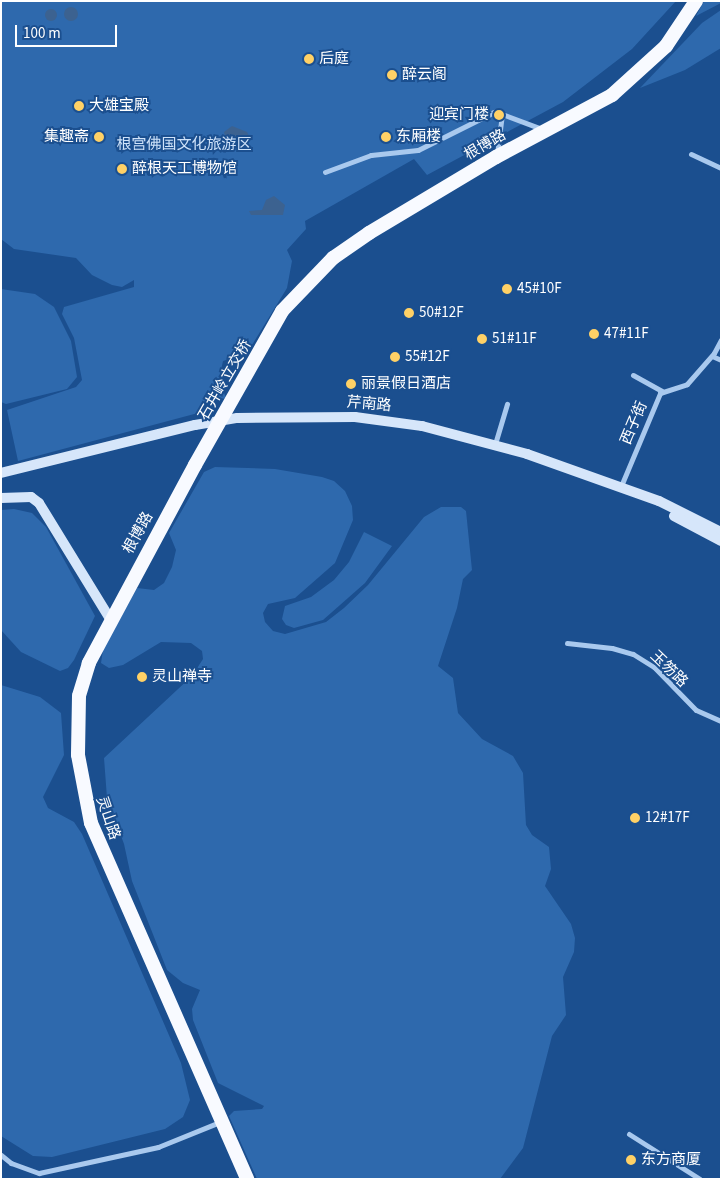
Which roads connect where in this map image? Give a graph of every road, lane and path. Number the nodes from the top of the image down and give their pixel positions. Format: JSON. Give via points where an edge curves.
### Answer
{"nodes":[{"id":1,"x":696,"y":1,"type":"edge"},
{"id":2,"x":502,"y":114,"type":"junction"},
{"id":3,"x":544,"y":130,"type":"junction"},
{"id":4,"x":691,"y":154,"type":"dead end"},
{"id":5,"x":496,"y":157,"type":"junction"},
{"id":6,"x":721,"y":168,"type":"edge"},
{"id":7,"x":325,"y":172,"type":"dead end"},
{"id":8,"x":282,"y":311,"type":"joint"},
{"id":9,"x":721,"y":340,"type":"edge"},
{"id":10,"x":712,"y":356,"type":"junction"},
{"id":11,"x":721,"y":360,"type":"edge"},
{"id":12,"x":633,"y":375,"type":"dead end"},
{"id":13,"x":662,"y":391,"type":"junction"},
{"id":14,"x":507,"y":404,"type":"dead end"},
{"id":15,"x":495,"y":444,"type":"junction"},
{"id":16,"x":195,"y":465,"type":"joint"},
{"id":17,"x":1,"y":473,"type":"edge"},
{"id":18,"x":621,"y":486,"type":"junction"},
{"id":19,"x":1,"y":498,"type":"edge"},
{"id":20,"x":721,"y":532,"type":"edge"},
{"id":21,"x":721,"y":541,"type":"edge"},
{"id":22,"x":110,"y":619,"type":"junction"},
{"id":23,"x":567,"y":643,"type":"dead end"},
{"id":24,"x":721,"y":721,"type":"edge"},
{"id":25,"x":222,"y":1120,"type":"junction"},
{"id":26,"x":629,"y":1134,"type":"dead end"},
{"id":27,"x":1,"y":1155,"type":"edge"},
{"id":28,"x":247,"y":1179,"type":"edge"},
{"id":29,"x":700,"y":1179,"type":"edge"}],
"edges":[{"from":1,"to":3,"type":"highway","name":"根博路","via":[[666,46],[636,76],[612,95]]},
{"from":2,"to":3,"type":"street"},
{"from":2,"to":5,"type":"street"},
{"from":2,"to":7,"type":"street","via":[[494,112],[418,150],[370,155]]},
{"from":3,"to":5,"type":"highway","name":"根博路"},
{"from":4,"to":6,"type":"street"},
{"from":5,"to":8,"type":"highway","name":"根博路","via":[[333,258]]},
{"from":8,"to":16,"type":"highway","name":"石井岭立交桥","bridge":true},
{"from":9,"to":10,"type":"street","name":"西子街"},
{"from":10,"to":11,"type":"street"},
{"from":10,"to":13,"type":"street","name":"西子街","via":[[683,387]]},
{"from":12,"to":13,"type":"street"},
{"from":13,"to":18,"type":"street","name":"西子街"},
{"from":14,"to":15,"type":"street"},
{"from":15,"to":17,"type":"main road","name":"芹南路","via":[[392,420],[317,416],[236,418],[195,424]]},
{"from":15,"to":18,"type":"main road","name":"芹南路"},
{"from":16,"to":22,"type":"highway","name":"根博路"},
{"from":18,"to":20,"type":"main road","name":"芹南路"},
{"from":18,"to":21,"type":"main road"},
{"from":19,"to":22,"type":"main road","via":[[31,497],[39,503]]},
{"from":22,"to":25,"type":"highway","name":"灵山路","via":[[89,663],[79,696],[78,754],[86,806],[130,916]]},
{"from":23,"to":24,"type":"street","name":"玉笏路","via":[[633,654],[654,667],[696,710]]},
{"from":25,"to":27,"type":"street","via":[[158,1147],[39,1173],[11,1163]]},
{"from":25,"to":28,"type":"highway","name":"灵山路"},
{"from":26,"to":29,"type":"street"}]}
